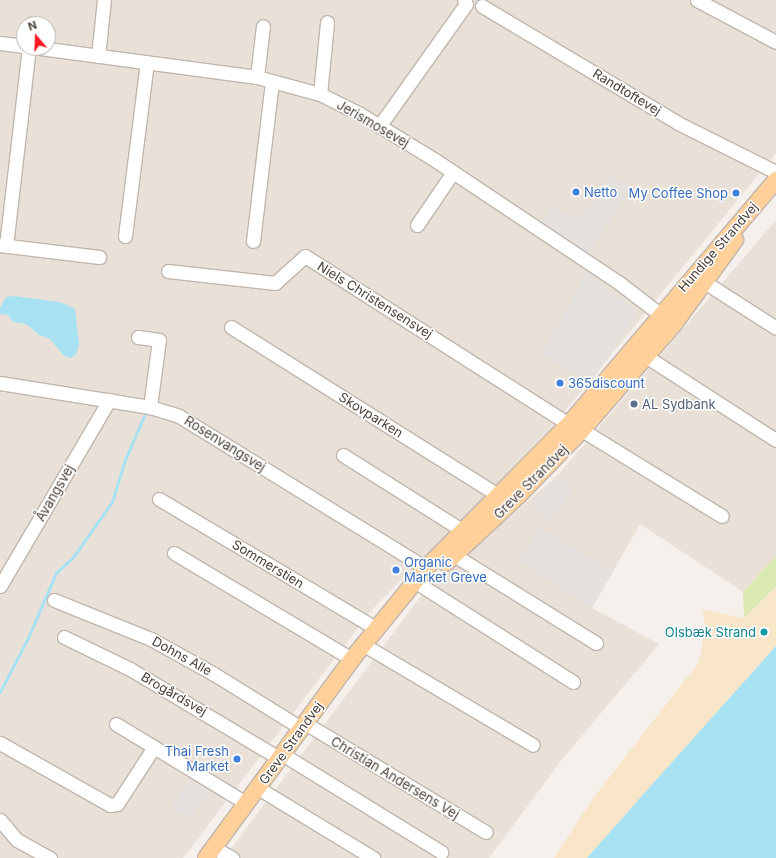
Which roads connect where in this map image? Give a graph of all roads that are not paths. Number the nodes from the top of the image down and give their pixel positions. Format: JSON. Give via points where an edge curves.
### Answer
{"nodes":[{"id":1,"x":104,"y":0,"type":"edge"},
{"id":2,"x":464,"y":0,"type":"edge"},
{"id":3,"x":697,"y":0,"type":"edge"},
{"id":4,"x":482,"y":6,"type":"dead end"},
{"id":5,"x":327,"y":22,"type":"dead end"},
{"id":6,"x":263,"y":26,"type":"dead end"},
{"id":7,"x":776,"y":42,"type":"edge"},
{"id":8,"x":0,"y":43,"type":"edge"},
{"id":9,"x":16,"y":45,"type":"edge"},
{"id":10,"x":56,"y":50,"type":"edge"},
{"id":11,"x":28,"y":56,"type":"edge"},
{"id":12,"x":98,"y":56,"type":"junction"},
{"id":13,"x":147,"y":62,"type":"junction"},
{"id":14,"x":257,"y":77,"type":"junction"},
{"id":15,"x":272,"y":81,"type":"junction"},
{"id":16,"x":320,"y":94,"type":"junction"},
{"id":17,"x":380,"y":125,"type":"junction"},
{"id":18,"x":453,"y":172,"type":"junction"},
{"id":19,"x":776,"y":172,"type":"edge"},
{"id":20,"x":776,"y":180,"type":"edge"},
{"id":21,"x":417,"y":225,"type":"dead end"},
{"id":22,"x":125,"y":236,"type":"dead end"},
{"id":23,"x":253,"y":241,"type":"dead end"},
{"id":24,"x":3,"y":246,"type":"edge"},
{"id":25,"x":99,"y":257,"type":"dead end"},
{"id":26,"x":168,"y":271,"type":"dead end"},
{"id":27,"x":706,"y":282,"type":"junction"},
{"id":28,"x":661,"y":315,"type":"junction"},
{"id":29,"x":674,"y":324,"type":"junction"},
{"id":30,"x":231,"y":327,"type":"dead end"},
{"id":31,"x":776,"y":328,"type":"edge"},
{"id":32,"x":138,"y":337,"type":"dead end"},
{"id":33,"x":647,"y":358,"type":"junction"},
{"id":34,"x":0,"y":383,"type":"edge"},
{"id":35,"x":109,"y":400,"type":"junction"},
{"id":36,"x":150,"y":406,"type":"junction"},
{"id":37,"x":576,"y":427,"type":"junction"},
{"id":38,"x":776,"y":440,"type":"edge"},
{"id":39,"x":343,"y":455,"type":"dead end"},
{"id":40,"x":159,"y":499,"type":"dead end"},
{"id":41,"x":505,"y":499,"type":"junction"},
{"id":42,"x":722,"y":516,"type":"dead end"},
{"id":43,"x":464,"y":531,"type":"junction"},
{"id":44,"x":174,"y":554,"type":"dead end"},
{"id":45,"x":454,"y":555,"type":"junction"},
{"id":46,"x":5,"y":568,"type":"edge"},
{"id":47,"x":426,"y":568,"type":"junction"},
{"id":48,"x":0,"y":586,"type":"edge"},
{"id":49,"x":422,"y":586,"type":"junction"},
{"id":50,"x":54,"y":600,"type":"dead end"},
{"id":51,"x":377,"y":629,"type":"junction"},
{"id":52,"x":64,"y":637,"type":"dead end"},
{"id":53,"x":596,"y":643,"type":"dead end"},
{"id":54,"x":364,"y":645,"type":"junction"},
{"id":55,"x":352,"y":659,"type":"junction"},
{"id":56,"x":573,"y":682,"type":"dead end"},
{"id":57,"x":116,"y":724,"type":"dead end"},
{"id":58,"x":303,"y":726,"type":"junction"},
{"id":59,"x":0,"y":743,"type":"edge"},
{"id":60,"x":533,"y":745,"type":"dead end"},
{"id":61,"x":154,"y":747,"type":"junction"},
{"id":62,"x":281,"y":756,"type":"junction"},
{"id":63,"x":258,"y":788,"type":"junction"},
{"id":64,"x":246,"y":803,"type":"junction"},
{"id":65,"x":0,"y":820,"type":"edge"},
{"id":66,"x":486,"y":832,"type":"dead end"},
{"id":67,"x":441,"y":852,"type":"dead end"},
{"id":68,"x":210,"y":853,"type":"edge"},
{"id":69,"x":50,"y":858,"type":"edge"},
{"id":70,"x":232,"y":858,"type":"edge"},
{"id":71,"x":373,"y":858,"type":"edge"}],
"edges":[{"from":1,"to":12,"type":"street"},
{"from":2,"to":17,"type":"street","via":[[466,4]]},
{"from":3,"to":7,"type":"street"},
{"from":4,"to":19,"type":"street","name":"Randtoftevej","via":[[678,123]]},
{"from":5,"to":16,"type":"street"},
{"from":6,"to":14,"type":"street"},
{"from":8,"to":9,"type":"street"},
{"from":10,"to":12,"type":"street","name":"Jerismosevej"},
{"from":11,"to":24,"type":"street"},
{"from":12,"to":13,"type":"street","name":"Jerismosevej"},
{"from":13,"to":14,"type":"street","name":"Jerismosevej"},
{"from":13,"to":22,"type":"street"},
{"from":14,"to":15,"type":"street","name":"Jerismosevej"},
{"from":15,"to":16,"type":"street","name":"Jerismosevej"},
{"from":15,"to":23,"type":"street"},
{"from":16,"to":17,"type":"street","name":"Jerismosevej"},
{"from":17,"to":18,"type":"street","name":"Jerismosevej"},
{"from":18,"to":21,"type":"street"},
{"from":18,"to":28,"type":"street","name":"Jerismosevej","via":[[618,282]]},
{"from":20,"to":27,"type":"main road","name":"Hundige Strandvej"},
{"from":20,"to":28,"type":"main road","name":"Hundige Strandvej"},
{"from":24,"to":25,"type":"street"},
{"from":26,"to":37,"type":"street","name":"Niels Christensensvej","via":[[275,283],[306,256]]},
{"from":27,"to":29,"type":"main road","name":"Hundige Strandvej"},
{"from":27,"to":31,"type":"street"},
{"from":28,"to":29,"type":"main road"},
{"from":28,"to":37,"type":"main road","name":"Greve Strandvej"},
{"from":29,"to":33,"type":"main road","name":"Greve Strandvej"},
{"from":30,"to":41,"type":"street","name":"Skovparken"},
{"from":32,"to":36,"type":"street","via":[[160,340]]},
{"from":33,"to":37,"type":"main road","name":"Greve Strandvej"},
{"from":33,"to":38,"type":"street"},
{"from":34,"to":35,"type":"street","name":"Rosenvangsvej"},
{"from":35,"to":36,"type":"street","name":"Rosenvangsvej"},
{"from":35,"to":46,"type":"street","name":"Åvangsvej"},
{"from":36,"to":47,"type":"street","name":"Rosenvangsvej","via":[[179,416]]},
{"from":37,"to":41,"type":"main road","name":"Greve Strandvej"},
{"from":37,"to":42,"type":"street"},
{"from":39,"to":43,"type":"street"},
{"from":40,"to":51,"type":"street","name":"Sommerstien"},
{"from":41,"to":43,"type":"main road","name":"Greve Strandvej"},
{"from":41,"to":45,"type":"main road","name":"Greve Strandvej"},
{"from":43,"to":47,"type":"main road","name":"Greve Strandvej"},
{"from":44,"to":55,"type":"street"},
{"from":45,"to":49,"type":"main road","name":"Greve Strandvej"},
{"from":45,"to":53,"type":"street"},
{"from":46,"to":48,"type":"street","name":"Åvangsvej"},
{"from":47,"to":51,"type":"main road","name":"Greve Strandvej"},
{"from":49,"to":51,"type":"main road","name":"Greve Strandvej"},
{"from":49,"to":56,"type":"street"},
{"from":50,"to":58,"type":"street","name":"Dohns Alle","via":[[151,639]]},
{"from":51,"to":54,"type":"main road","name":"Greve Strandvej"},
{"from":52,"to":62,"type":"street","name":"Brogårdsvej","via":[[130,669]]},
{"from":54,"to":55,"type":"main road","name":"Greve Strandvej"},
{"from":54,"to":60,"type":"street"},
{"from":55,"to":58,"type":"main road","name":"Greve Strandvej"},
{"from":57,"to":61,"type":"street"},
{"from":58,"to":62,"type":"main road","name":"Greve Strandvej"},
{"from":58,"to":66,"type":"street","name":"Christian Andersens Vej"},
{"from":59,"to":61,"type":"street","via":[[110,805],[117,804]]},
{"from":61,"to":64,"type":"street"},
{"from":62,"to":63,"type":"main road","name":"Greve Strandvej"},
{"from":62,"to":67,"type":"street","name":"Brogårdsvej"},
{"from":63,"to":64,"type":"main road","name":"Greve Strandvej"},
{"from":63,"to":71,"type":"street"},
{"from":64,"to":68,"type":"main road","name":"Greve Strandvej"},
{"from":65,"to":69,"type":"street","via":[[17,840]]},
{"from":68,"to":70,"type":"street"}]}
